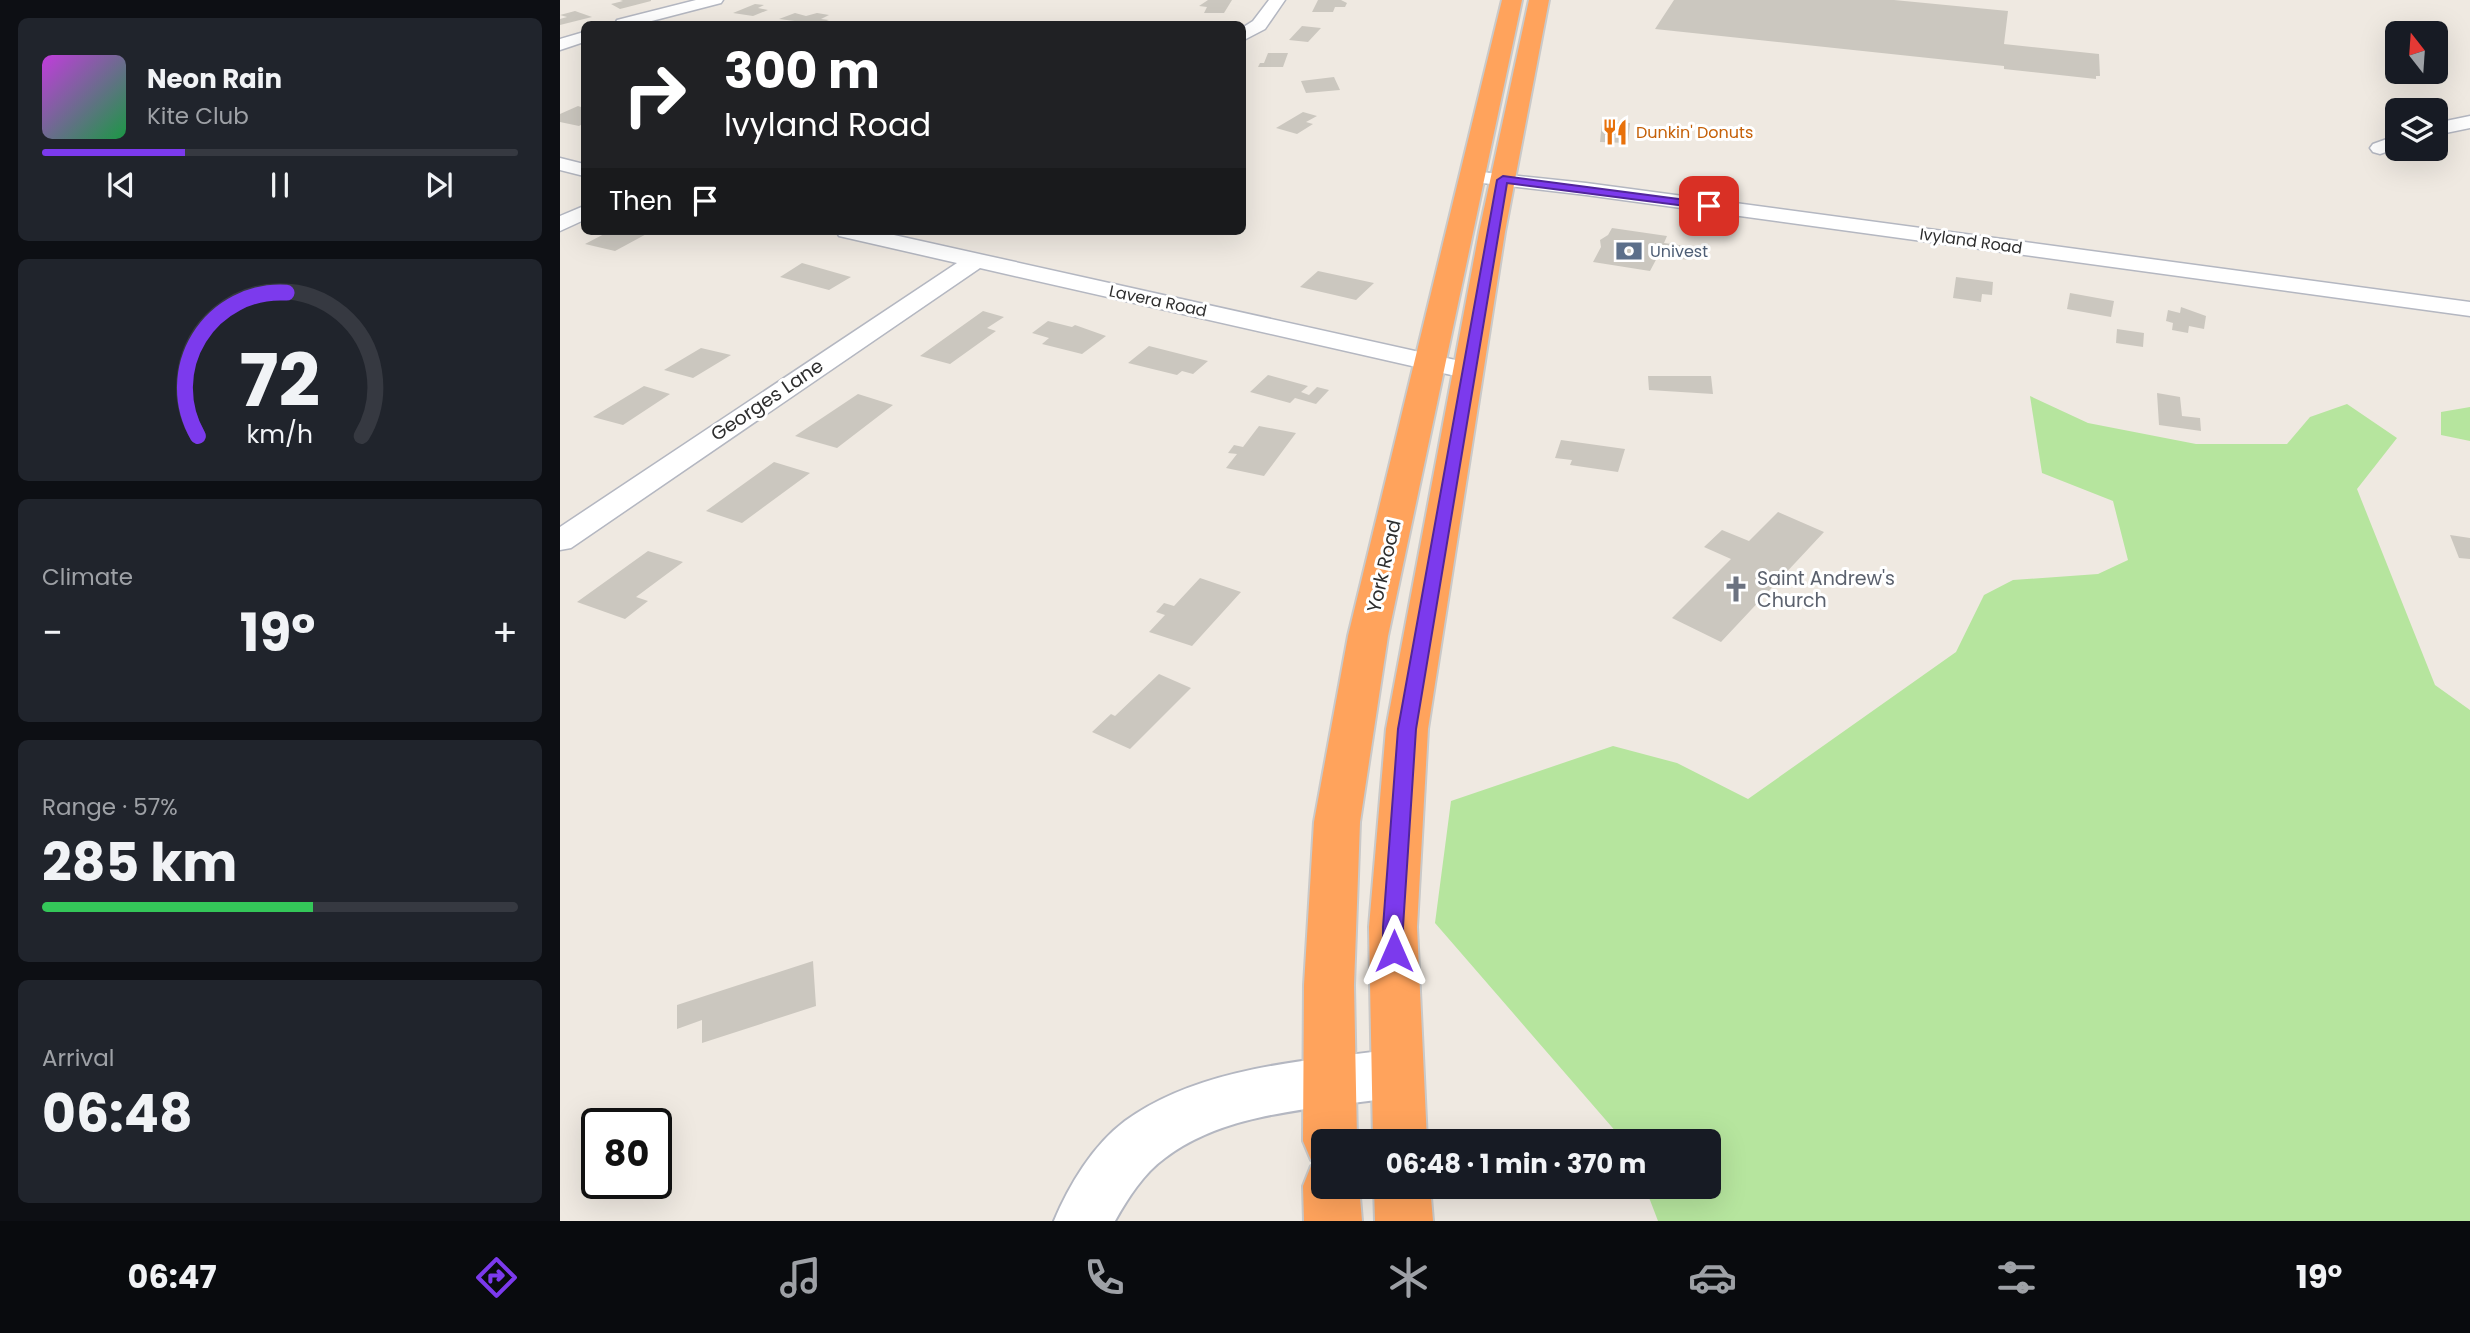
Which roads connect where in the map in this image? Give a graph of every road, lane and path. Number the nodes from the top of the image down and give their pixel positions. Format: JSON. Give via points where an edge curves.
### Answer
{"nodes":[{"id":1,"x":715,"y":0,"type":"edge"},
{"id":2,"x":1277,"y":0,"type":"edge"},
{"id":3,"x":1512,"y":0,"type":"edge"},
{"id":4,"x":1539,"y":0,"type":"edge"},
{"id":5,"x":662,"y":13,"type":"junction"},
{"id":6,"x":634,"y":21,"type":"edge"},
{"id":7,"x":682,"y":21,"type":"edge"},
{"id":8,"x":1246,"y":33,"type":"edge"},
{"id":9,"x":581,"y":38,"type":"edge"},
{"id":10,"x":560,"y":45,"type":"edge"},
{"id":11,"x":2470,"y":122,"type":"edge"},
{"id":12,"x":2448,"y":127,"type":"edge"},
{"id":13,"x":560,"y":164,"type":"edge"},
{"id":14,"x":581,"y":169,"type":"edge"},
{"id":15,"x":1487,"y":178,"type":"junction"},
{"id":16,"x":581,"y":214,"type":"edge"},
{"id":17,"x":560,"y":224,"type":"edge"},
{"id":18,"x":864,"y":235,"type":"edge"},
{"id":19,"x":975,"y":261,"type":"junction"},
{"id":20,"x":2470,"y":309,"type":"edge"},
{"id":21,"x":1429,"y":363,"type":"junction"},
{"id":22,"x":1469,"y":371,"type":"junction"},
{"id":23,"x":560,"y":541,"type":"edge"},
{"id":24,"x":1397,"y":1073,"type":"junction"},
{"id":25,"x":1328,"y":1084,"type":"junction"},
{"id":26,"x":1330,"y":1129,"type":"edge"},
{"id":27,"x":1399,"y":1129,"type":"edge"},
{"id":28,"x":1332,"y":1199,"type":"edge"},
{"id":29,"x":1403,"y":1199,"type":"edge"},
{"id":30,"x":1083,"y":1221,"type":"edge"},
{"id":31,"x":1333,"y":1221,"type":"edge"},
{"id":32,"x":1404,"y":1221,"type":"edge"}],
"edges":[{"from":1,"to":5,"type":"street"},
{"from":2,"to":8,"type":"street","via":[[1259,25]]},
{"from":3,"to":15,"type":"highway","name":"York Road"},
{"from":4,"to":15,"type":"highway","name":"York Road"},
{"from":5,"to":6,"type":"street"},
{"from":5,"to":7,"type":"street"},
{"from":9,"to":10,"type":"street"},
{"from":11,"to":12,"type":"street"},
{"from":13,"to":14,"type":"street"},
{"from":15,"to":20,"type":"street","name":"Ivyland Road"},
{"from":15,"to":21,"type":"highway","name":"York Road"},
{"from":15,"to":22,"type":"highway","name":"York Road"},
{"from":16,"to":17,"type":"street"},
{"from":18,"to":19,"type":"street","name":"Lavera Road"},
{"from":19,"to":21,"type":"street","name":"Lavera Road"},
{"from":19,"to":23,"type":"street","name":"Georges Lane"},
{"from":21,"to":22,"type":"street","name":"Lavera Road"},
{"from":21,"to":25,"type":"highway","name":"York Road","via":[[1368,636],[1337,822]]},
{"from":22,"to":24,"type":"highway","name":"York Road","via":[[1407,729],[1393,927]]},
{"from":24,"to":25,"type":"street"},
{"from":24,"to":27,"type":"highway","name":"York Road"},
{"from":25,"to":26,"type":"highway","name":"York Road"},
{"from":25,"to":30,"type":"street","via":[[1223,1102],[1182,1116],[1145,1140],[1112,1172]]},
{"from":28,"to":31,"type":"highway"},
{"from":29,"to":32,"type":"highway"}]}
